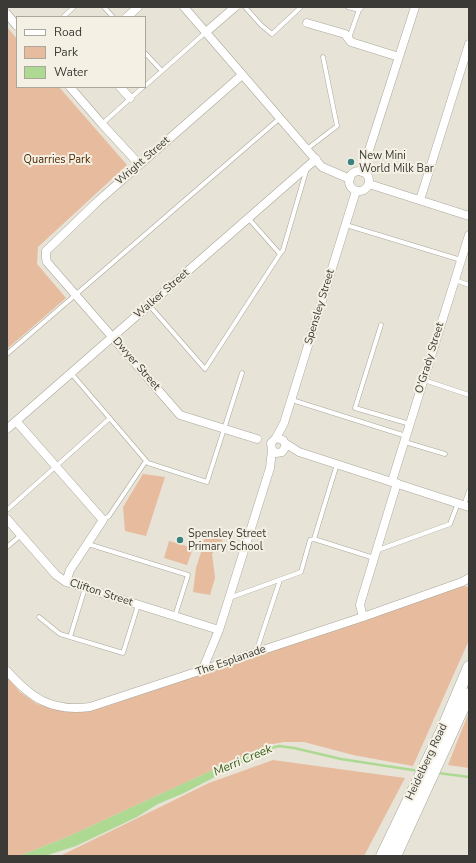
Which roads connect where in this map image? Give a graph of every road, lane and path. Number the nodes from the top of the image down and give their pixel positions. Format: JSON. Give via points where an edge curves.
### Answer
{"nodes":[{"id":1,"x":74,"y":7,"type":"edge"},
{"id":2,"x":104,"y":7,"type":"edge"},
{"id":3,"x":138,"y":7,"type":"edge"},
{"id":4,"x":184,"y":7,"type":"edge"},
{"id":5,"x":235,"y":7,"type":"edge"},
{"id":6,"x":245,"y":7,"type":"edge"},
{"id":7,"x":301,"y":7,"type":"edge"},
{"id":8,"x":348,"y":7,"type":"edge"},
{"id":9,"x":415,"y":7,"type":"edge"},
{"id":10,"x":360,"y":9,"type":"edge"},
{"id":11,"x":7,"y":14,"type":"edge"},
{"id":12,"x":64,"y":16,"type":"edge"},
{"id":13,"x":112,"y":16,"type":"edge"},
{"id":14,"x":128,"y":16,"type":"edge"},
{"id":15,"x":307,"y":23,"type":"dead end"},
{"id":16,"x":16,"y":25,"type":"edge"},
{"id":17,"x":206,"y":32,"type":"junction"},
{"id":18,"x":349,"y":39,"type":"junction"},
{"id":19,"x":469,"y":44,"type":"edge"},
{"id":20,"x":146,"y":53,"type":"edge"},
{"id":21,"x":323,"y":57,"type":"dead end"},
{"id":22,"x":399,"y":57,"type":"junction"},
{"id":23,"x":162,"y":71,"type":"junction"},
{"id":24,"x":242,"y":75,"type":"junction"},
{"id":25,"x":146,"y":84,"type":"edge"},
{"id":26,"x":71,"y":88,"type":"edge"},
{"id":27,"x":121,"y":88,"type":"edge"},
{"id":28,"x":142,"y":88,"type":"edge"},
{"id":29,"x":130,"y":98,"type":"junction"},
{"id":30,"x":280,"y":118,"type":"junction"},
{"id":31,"x":102,"y":124,"type":"junction"},
{"id":32,"x":307,"y":149,"type":"junction"},
{"id":33,"x":316,"y":159,"type":"junction"},
{"id":34,"x":139,"y":164,"type":"junction"},
{"id":35,"x":308,"y":167,"type":"junction"},
{"id":36,"x":362,"y":172,"type":"junction"},
{"id":37,"x":350,"y":179,"type":"junction"},
{"id":38,"x":368,"y":184,"type":"junction"},
{"id":39,"x":356,"y":191,"type":"junction"},
{"id":40,"x":420,"y":200,"type":"junction"},
{"id":41,"x":469,"y":216,"type":"edge"},
{"id":42,"x":249,"y":218,"type":"junction"},
{"id":43,"x":346,"y":225,"type":"junction"},
{"id":44,"x":469,"y":235,"type":"edge"},
{"id":45,"x":46,"y":251,"type":"joint"},
{"id":46,"x":280,"y":254,"type":"junction"},
{"id":47,"x":461,"y":260,"type":"junction"},
{"id":48,"x":455,"y":280,"type":"junction"},
{"id":49,"x":469,"y":285,"type":"edge"},
{"id":50,"x":76,"y":295,"type":"junction"},
{"id":51,"x":149,"y":305,"type":"junction"},
{"id":52,"x":382,"y":325,"type":"dead end"},
{"id":53,"x":112,"y":337,"type":"junction"},
{"id":54,"x":7,"y":354,"type":"edge"},
{"id":55,"x":71,"y":373,"type":"junction"},
{"id":56,"x":242,"y":373,"type":"dead end"},
{"id":57,"x":423,"y":380,"type":"junction"},
{"id":58,"x":469,"y":395,"type":"edge"},
{"id":59,"x":292,"y":400,"type":"junction"},
{"id":60,"x":110,"y":418,"type":"junction"},
{"id":61,"x":11,"y":424,"type":"edge"},
{"id":62,"x":410,"y":424,"type":"junction"},
{"id":63,"x":224,"y":428,"type":"junction"},
{"id":64,"x":257,"y":439,"type":"dead end"},
{"id":65,"x":405,"y":439,"type":"junction"},
{"id":66,"x":282,"y":440,"type":"junction"},
{"id":67,"x":278,"y":452,"type":"junction"},
{"id":68,"x":299,"y":452,"type":"junction"},
{"id":69,"x":445,"y":454,"type":"dead end"},
{"id":70,"x":146,"y":461,"type":"junction"},
{"id":71,"x":337,"y":464,"type":"junction"},
{"id":72,"x":56,"y":466,"type":"junction"},
{"id":73,"x":394,"y":482,"type":"junction"},
{"id":74,"x":469,"y":491,"type":"edge"},
{"id":75,"x":464,"y":505,"type":"edge"},
{"id":76,"x":7,"y":510,"type":"edge"},
{"id":77,"x":7,"y":519,"type":"edge"},
{"id":78,"x":103,"y":520,"type":"junction"},
{"id":79,"x":21,"y":535,"type":"junction"},
{"id":80,"x":314,"y":539,"type":"junction"},
{"id":81,"x":88,"y":544,"type":"junction"},
{"id":82,"x":7,"y":547,"type":"edge"},
{"id":83,"x":375,"y":554,"type":"junction"},
{"id":84,"x":280,"y":580,"type":"junction"},
{"id":85,"x":466,"y":581,"type":"edge"},
{"id":86,"x":66,"y":582,"type":"junction"},
{"id":87,"x":85,"y":588,"type":"junction"},
{"id":88,"x":229,"y":598,"type":"junction"},
{"id":89,"x":138,"y":605,"type":"junction"},
{"id":90,"x":174,"y":616,"type":"junction"},
{"id":91,"x":39,"y":617,"type":"dead end"},
{"id":92,"x":363,"y":617,"type":"junction"},
{"id":93,"x":219,"y":630,"type":"junction"},
{"id":94,"x":70,"y":637,"type":"junction"},
{"id":95,"x":256,"y":653,"type":"junction"},
{"id":96,"x":469,"y":668,"type":"edge"},
{"id":97,"x":7,"y":671,"type":"edge"},
{"id":98,"x":202,"y":671,"type":"junction"},
{"id":99,"x":469,"y":694,"type":"edge"},
{"id":100,"x":439,"y":746,"type":"junction"},
{"id":101,"x":414,"y":801,"type":"junction"},
{"id":102,"x":382,"y":856,"type":"edge"},
{"id":103,"x":395,"y":856,"type":"edge"}],
"edges":[{"from":1,"to":12,"type":"lane"},
{"from":2,"to":13,"type":"lane"},
{"from":3,"to":14,"type":"street"},
{"from":4,"to":17,"type":"street"},
{"from":5,"to":17,"type":"street"},
{"from":6,"to":7,"type":"lane","via":[[261,26],[272,34]]},
{"from":8,"to":10,"type":"lane"},
{"from":9,"to":22,"type":"street"},
{"from":10,"to":18,"type":"lane"},
{"from":11,"to":16,"type":"street"},
{"from":15,"to":18,"type":"street","via":[[345,34]]},
{"from":17,"to":23,"type":"lane"},
{"from":17,"to":24,"type":"street"},
{"from":18,"to":22,"type":"street"},
{"from":19,"to":40,"type":"street"},
{"from":20,"to":23,"type":"lane"},
{"from":21,"to":32,"type":"lane","via":[[337,126]]},
{"from":22,"to":36,"type":"street"},
{"from":23,"to":25,"type":"lane"},
{"from":24,"to":30,"type":"street"},
{"from":24,"to":34,"type":"street","name":"Wright Street"},
{"from":26,"to":31,"type":"street"},
{"from":27,"to":29,"type":"street"},
{"from":28,"to":29,"type":"lane"},
{"from":29,"to":31,"type":"lane"},
{"from":30,"to":32,"type":"street"},
{"from":30,"to":50,"type":"lane"},
{"from":31,"to":34,"type":"street"},
{"from":32,"to":33,"type":"street"},
{"from":33,"to":35,"type":"street","name":"Walker Street"},
{"from":33,"to":37,"type":"street","via":[[326,170]]},
{"from":34,"to":45,"type":"street","name":"Wright Street"},
{"from":35,"to":42,"type":"street","name":"Walker Street"},
{"from":35,"to":46,"type":"lane"},
{"from":36,"to":37,"type":"street","via":[[353,174]]},
{"from":36,"to":38,"type":"street","via":[[368,178]]},
{"from":37,"to":39,"type":"street"},
{"from":38,"to":39,"type":"street","via":[[362,191]]},
{"from":38,"to":40,"type":"street"},
{"from":39,"to":43,"type":"street","name":"Spensley Street"},
{"from":40,"to":41,"type":"street"},
{"from":42,"to":46,"type":"lane"},
{"from":42,"to":51,"type":"street","name":"Walker Street"},
{"from":43,"to":47,"type":"lane"},
{"from":43,"to":59,"type":"street","name":"Spensley Street"},
{"from":44,"to":47,"type":"street","name":"O'Grady Street"},
{"from":45,"to":50,"type":"street","name":"Dwyer Street","via":[[47,262]]},
{"from":46,"to":51,"type":"lane","via":[[205,369]]},
{"from":47,"to":48,"type":"street","name":"O'Grady Street"},
{"from":48,"to":49,"type":"lane"},
{"from":48,"to":57,"type":"street","name":"O'Grady Street"},
{"from":50,"to":53,"type":"street","name":"Dwyer Street"},
{"from":50,"to":54,"type":"lane"},
{"from":51,"to":53,"type":"street","name":"Walker Street"},
{"from":52,"to":62,"type":"lane","via":[[355,408]]},
{"from":53,"to":55,"type":"street","name":"Walker Street"},
{"from":53,"to":63,"type":"street","name":"Dwyer Street","via":[[180,415]]},
{"from":55,"to":60,"type":"lane"},
{"from":55,"to":61,"type":"street","name":"Walker Street"},
{"from":56,"to":63,"type":"lane"},
{"from":57,"to":58,"type":"lane"},
{"from":57,"to":62,"type":"street","name":"O'Grady Street"},
{"from":59,"to":65,"type":"lane"},
{"from":59,"to":66,"type":"street","name":"Spensley Street"},
{"from":60,"to":70,"type":"lane"},
{"from":60,"to":72,"type":"lane"},
{"from":61,"to":72,"type":"street"},
{"from":62,"to":65,"type":"street","name":"O'Grady Street"},
{"from":63,"to":64,"type":"street","name":"Dwyer Street"},
{"from":63,"to":70,"type":"lane","via":[[207,482]]},
{"from":65,"to":69,"type":"lane"},
{"from":65,"to":73,"type":"street","name":"O'Grady Street"},
{"from":66,"to":67,"type":"street","via":[[285,449]]},
{"from":66,"to":67,"type":"street","via":[[271,443]]},
{"from":66,"to":68,"type":"street"},
{"from":67,"to":68,"type":"street"},
{"from":67,"to":88,"type":"street","via":[[270,468]]},
{"from":68,"to":71,"type":"street"},
{"from":70,"to":78,"type":"lane","via":[[109,516]]},
{"from":71,"to":73,"type":"street"},
{"from":71,"to":80,"type":"lane"},
{"from":72,"to":76,"type":"lane"},
{"from":72,"to":78,"type":"street"},
{"from":73,"to":75,"type":"street"},
{"from":73,"to":83,"type":"street","name":"O'Grady Street"},
{"from":74,"to":75,"type":"lane"},
{"from":75,"to":83,"type":"lane","via":[[450,524]]},
{"from":77,"to":79,"type":"street","name":"Clifton Street"},
{"from":78,"to":81,"type":"street"},
{"from":79,"to":82,"type":"lane"},
{"from":79,"to":86,"type":"street","name":"Clifton Street","via":[[56,575]]},
{"from":80,"to":83,"type":"lane"},
{"from":80,"to":84,"type":"lane","via":[[310,540],[301,572]]},
{"from":81,"to":86,"type":"street","via":[[70,570]]},
{"from":81,"to":90,"type":"lane","via":[[188,575]]},
{"from":83,"to":92,"type":"street","name":"O'Grady Street","via":[[361,601]]},
{"from":84,"to":88,"type":"lane"},
{"from":84,"to":95,"type":"lane"},
{"from":85,"to":92,"type":"street","name":"The Esplanade"},
{"from":86,"to":87,"type":"street","name":"Clifton Street"},
{"from":87,"to":89,"type":"street","name":"Clifton Street"},
{"from":87,"to":94,"type":"lane"},
{"from":88,"to":93,"type":"street"},
{"from":89,"to":90,"type":"street","name":"Clifton Street"},
{"from":89,"to":94,"type":"lane","via":[[123,653]]},
{"from":90,"to":93,"type":"street","name":"Clifton Street"},
{"from":91,"to":94,"type":"lane","via":[[60,634]]},
{"from":92,"to":95,"type":"street","name":"The Esplanade"},
{"from":93,"to":98,"type":"street"},
{"from":95,"to":98,"type":"street","name":"The Esplanade"},
{"from":96,"to":100,"type":"main road","name":"Heidelberg Road","via":[[442,731]]},
{"from":97,"to":98,"type":"street","name":"The Esplanade","via":[[38,699],[64,707],[82,708],[99,705]]},
{"from":99,"to":100,"type":"main road","name":"Heidelberg Road","via":[[452,732]]},
{"from":100,"to":101,"type":"main road","name":"Heidelberg Road"},
{"from":101,"to":102,"type":"main road","name":"Heidelberg Road"},
{"from":101,"to":103,"type":"main road","name":"Heidelberg Road"}]}
